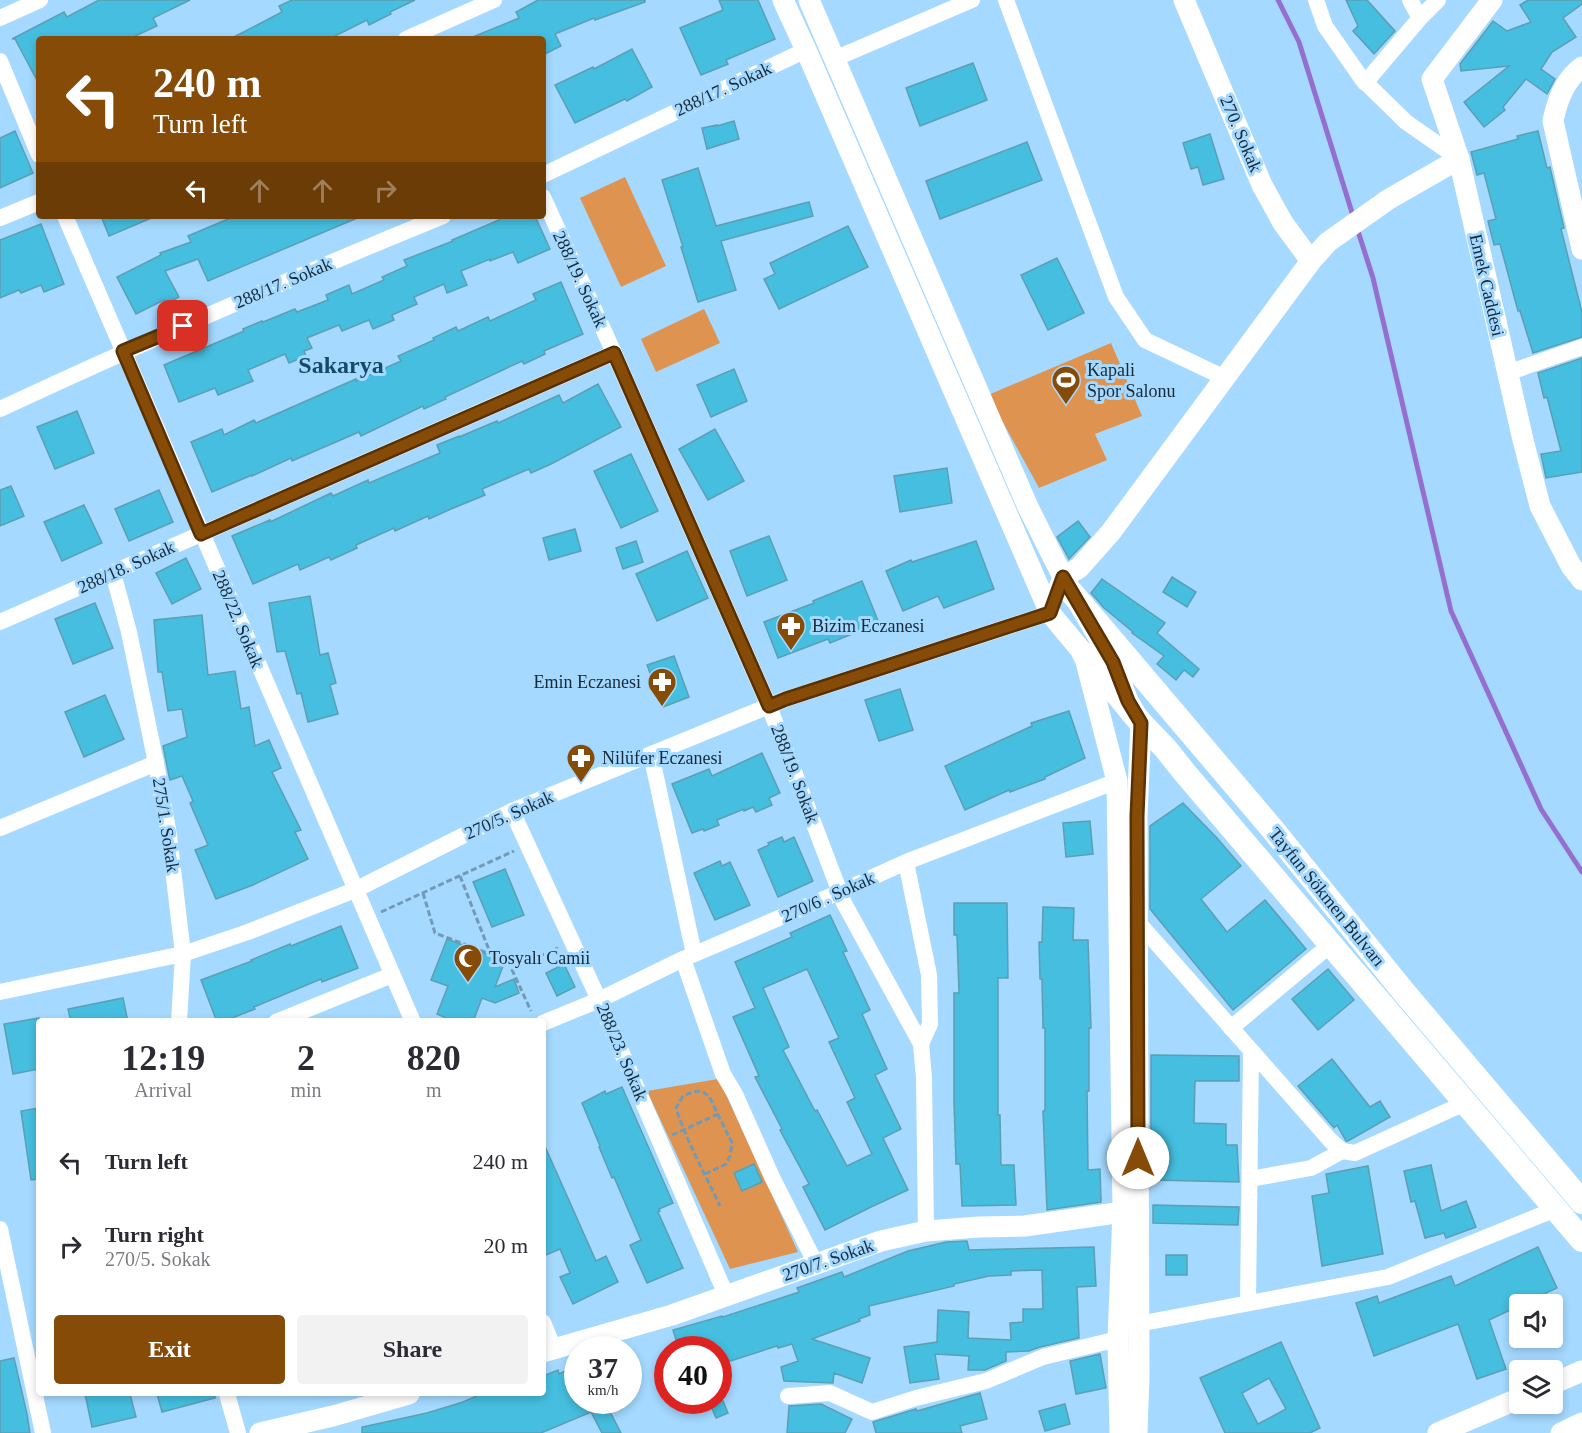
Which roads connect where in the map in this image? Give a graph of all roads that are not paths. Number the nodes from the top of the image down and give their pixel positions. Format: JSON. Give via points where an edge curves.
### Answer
{"nodes":[{"id":1,"x":40,"y":0,"type":"edge"},
{"id":2,"x":494,"y":0,"type":"edge"},
{"id":3,"x":783,"y":0,"type":"edge"},
{"id":4,"x":809,"y":0,"type":"edge"},
{"id":5,"x":972,"y":0,"type":"edge"},
{"id":6,"x":1006,"y":0,"type":"edge"},
{"id":7,"x":1184,"y":0,"type":"edge"},
{"id":8,"x":1316,"y":0,"type":"edge"},
{"id":9,"x":1410,"y":0,"type":"edge"},
{"id":10,"x":1438,"y":0,"type":"edge"},
{"id":11,"x":1492,"y":0,"type":"edge"},
{"id":12,"x":0,"y":18,"type":"edge"},
{"id":13,"x":1420,"y":18,"type":"junction"},
{"id":14,"x":413,"y":36,"type":"edge"},
{"id":15,"x":806,"y":50,"type":"junction"},
{"id":16,"x":834,"y":59,"type":"junction"},
{"id":17,"x":0,"y":61,"type":"edge"},
{"id":18,"x":1582,"y":67,"type":"edge"},
{"id":19,"x":1365,"y":83,"type":"junction"},
{"id":20,"x":36,"y":148,"type":"edge"},
{"id":21,"x":1459,"y":159,"type":"junction"},
{"id":22,"x":546,"y":174,"type":"edge"},
{"id":23,"x":36,"y":203,"type":"edge"},
{"id":24,"x":546,"y":204,"type":"edge"},
{"id":25,"x":0,"y":218,"type":"edge"},
{"id":26,"x":66,"y":219,"type":"edge"},
{"id":27,"x":436,"y":219,"type":"edge"},
{"id":28,"x":1582,"y":249,"type":"edge"},
{"id":29,"x":1311,"y":261,"type":"junction"},
{"id":30,"x":1582,"y":347,"type":"edge"},
{"id":31,"x":123,"y":351,"type":"junction"},
{"id":32,"x":614,"y":353,"type":"junction"},
{"id":33,"x":1507,"y":373,"type":"junction"},
{"id":34,"x":1225,"y":378,"type":"junction"},
{"id":35,"x":0,"y":408,"type":"edge"},
{"id":36,"x":201,"y":534,"type":"junction"},
{"id":37,"x":113,"y":573,"type":"junction"},
{"id":38,"x":1582,"y":580,"type":"edge"},
{"id":39,"x":1068,"y":585,"type":"junction"},
{"id":40,"x":1050,"y":613,"type":"junction"},
{"id":41,"x":0,"y":622,"type":"edge"},
{"id":42,"x":1084,"y":654,"type":"junction"},
{"id":43,"x":769,"y":706,"type":"junction"},
{"id":44,"x":1141,"y":723,"type":"junction"},
{"id":45,"x":651,"y":754,"type":"junction"},
{"id":46,"x":156,"y":763,"type":"junction"},
{"id":47,"x":1117,"y":781,"type":"junction"},
{"id":48,"x":512,"y":811,"type":"junction"},
{"id":49,"x":0,"y":828,"type":"edge"},
{"id":50,"x":906,"y":862,"type":"junction"},
{"id":51,"x":355,"y":890,"type":"junction"},
{"id":52,"x":840,"y":892,"type":"junction"},
{"id":53,"x":1137,"y":921,"type":"junction"},
{"id":54,"x":1330,"y":945,"type":"junction"},
{"id":55,"x":183,"y":954,"type":"junction"},
{"id":56,"x":688,"y":956,"type":"junction"},
{"id":57,"x":392,"y":975,"type":"junction"},
{"id":58,"x":0,"y":992,"type":"edge"},
{"id":59,"x":599,"y":1000,"type":"junction"},
{"id":60,"x":179,"y":1018,"type":"edge"},
{"id":61,"x":286,"y":1018,"type":"edge"},
{"id":62,"x":410,"y":1018,"type":"edge"},
{"id":63,"x":546,"y":1019,"type":"edge"},
{"id":64,"x":1232,"y":1028,"type":"junction"},
{"id":65,"x":921,"y":1044,"type":"junction"},
{"id":66,"x":1251,"y":1051,"type":"junction"},
{"id":67,"x":1465,"y":1103,"type":"junction"},
{"id":68,"x":1342,"y":1151,"type":"junction"},
{"id":69,"x":1250,"y":1179,"type":"junction"},
{"id":70,"x":1582,"y":1202,"type":"edge"},
{"id":71,"x":1556,"y":1209,"type":"junction"},
{"id":72,"x":1123,"y":1212,"type":"junction"},
{"id":73,"x":0,"y":1229,"type":"edge"},
{"id":74,"x":926,"y":1231,"type":"junction"},
{"id":75,"x":1582,"y":1240,"type":"edge"},
{"id":76,"x":816,"y":1264,"type":"junction"},
{"id":77,"x":726,"y":1295,"type":"junction"},
{"id":78,"x":1248,"y":1303,"type":"junction"},
{"id":79,"x":1138,"y":1324,"type":"junction"},
{"id":80,"x":1118,"y":1339,"type":"junction"},
{"id":81,"x":549,"y":1351,"type":"edge"},
{"id":82,"x":1582,"y":1371,"type":"edge"},
{"id":83,"x":1563,"y":1379,"type":"edge"},
{"id":84,"x":228,"y":1396,"type":"edge"},
{"id":85,"x":788,"y":1396,"type":"dead end"},
{"id":86,"x":383,"y":1397,"type":"edge"},
{"id":87,"x":1509,"y":1405,"type":"edge"},
{"id":88,"x":1582,"y":1423,"type":"edge"},
{"id":89,"x":1475,"y":1426,"type":"edge"},
{"id":90,"x":43,"y":1433,"type":"edge"},
{"id":91,"x":238,"y":1433,"type":"edge"},
{"id":92,"x":260,"y":1433,"type":"edge"},
{"id":93,"x":1120,"y":1433,"type":"edge"},
{"id":94,"x":1137,"y":1433,"type":"edge"},
{"id":95,"x":1438,"y":1433,"type":"edge"},
{"id":96,"x":1561,"y":1433,"type":"edge"}],
"edges":[{"from":1,"to":12,"type":"street"},
{"from":2,"to":14,"type":"street"},
{"from":3,"to":15,"type":"street"},
{"from":4,"to":16,"type":"street"},
{"from":5,"to":16,"type":"street"},
{"from":6,"to":34,"type":"street","via":[[1116,297],[1145,340]]},
{"from":7,"to":29,"type":"street","name":"270. Sokak","via":[[1262,185]]},
{"from":8,"to":19,"type":"street","via":[[1326,26]]},
{"from":9,"to":13,"type":"street"},
{"from":10,"to":13,"type":"street"},
{"from":11,"to":21,"type":"street","name":"Emek Caddesi","via":[[1432,79]]},
{"from":13,"to":19,"type":"street"},
{"from":15,"to":22,"type":"street","name":"288/17. Sokak"},
{"from":15,"to":40,"type":"street"},
{"from":16,"to":39,"type":"street","via":[[1028,507]]},
{"from":17,"to":20,"type":"street"},
{"from":18,"to":28,"type":"street","via":[[1556,102],[1553,121]]},
{"from":19,"to":21,"type":"street","via":[[1406,122]]},
{"from":21,"to":29,"type":"street","via":[[1328,242]]},
{"from":21,"to":33,"type":"street","name":"Emek Caddesi"},
{"from":23,"to":25,"type":"street"},
{"from":24,"to":32,"type":"street","name":"288/19. Sokak"},
{"from":26,"to":31,"type":"street","name":"288/22. Sokak"},
{"from":27,"to":31,"type":"street","name":"288/17. Sokak"},
{"from":29,"to":34,"type":"street"},
{"from":30,"to":33,"type":"street"},
{"from":31,"to":35,"type":"street","name":"288/17. Sokak"},
{"from":31,"to":36,"type":"street","name":"288/22. Sokak"},
{"from":32,"to":36,"type":"street","name":"288/18. Sokak"},
{"from":32,"to":43,"type":"street","name":"288/19. Sokak"},
{"from":33,"to":38,"type":"street","name":"Emek Caddesi","via":[[1540,506]]},
{"from":34,"to":39,"type":"street","via":[[1112,532],[1078,568]]},
{"from":36,"to":37,"type":"street","name":"288/18. Sokak"},
{"from":36,"to":51,"type":"street","name":"288/22. Sokak"},
{"from":37,"to":41,"type":"street","name":"288/18. Sokak"},
{"from":37,"to":46,"type":"street","name":"275/1. Sokak"},
{"from":39,"to":40,"type":"street"},
{"from":39,"to":44,"type":"street","via":[[1113,662]]},
{"from":39,"to":70,"type":"main road","name":"Tayfun Sökmen Bulvarı"},
{"from":40,"to":42,"type":"street"},
{"from":40,"to":43,"type":"street","name":"270/5. Sokak"},
{"from":42,"to":44,"type":"main road","name":"Tayfun Sökmen Bulvarı"},
{"from":42,"to":47,"type":"street"},
{"from":43,"to":45,"type":"street","name":"270/5. Sokak"},
{"from":43,"to":52,"type":"street","name":"288/19. Sokak"},
{"from":44,"to":53,"type":"street"},
{"from":44,"to":54,"type":"main road","name":"Tayfun Sökmen Bulvarı"},
{"from":45,"to":48,"type":"street","name":"270/5. Sokak"},
{"from":45,"to":56,"type":"street"},
{"from":46,"to":49,"type":"street"},
{"from":46,"to":55,"type":"street","name":"275/1. Sokak"},
{"from":47,"to":50,"type":"street","name":"270/6 . Sokak"},
{"from":47,"to":72,"type":"street"},
{"from":48,"to":51,"type":"street","name":"270/5. Sokak"},
{"from":48,"to":59,"type":"street","name":"288/23. Sokak"},
{"from":50,"to":52,"type":"street","name":"270/6 . Sokak"},
{"from":50,"to":65,"type":"street","via":[[929,975],[930,1024]]},
{"from":51,"to":55,"type":"street","name":"270/5. Sokak"},
{"from":51,"to":57,"type":"street","name":"288/22. Sokak"},
{"from":52,"to":56,"type":"street","name":"270/6 . Sokak"},
{"from":52,"to":65,"type":"street","name":"288/19. Sokak"},
{"from":53,"to":64,"type":"street"},
{"from":53,"to":79,"type":"street"},
{"from":54,"to":64,"type":"street"},
{"from":54,"to":67,"type":"main road","name":"Tayfun Sökmen Bulvarı"},
{"from":55,"to":58,"type":"street","name":"270/5. Sokak"},
{"from":55,"to":60,"type":"street","name":"275/1. Sokak"},
{"from":56,"to":59,"type":"street","name":"270/6 . Sokak"},
{"from":56,"to":76,"type":"street","via":[[723,1074]]},
{"from":57,"to":61,"type":"street"},
{"from":57,"to":62,"type":"street","name":"288/22. Sokak"},
{"from":59,"to":63,"type":"street","name":"270/6 . Sokak"},
{"from":59,"to":77,"type":"street","name":"288/23. Sokak"},
{"from":64,"to":66,"type":"street"},
{"from":65,"to":74,"type":"street","name":"288/19. Sokak"},
{"from":66,"to":68,"type":"street"},
{"from":66,"to":69,"type":"street"},
{"from":67,"to":68,"type":"street","via":[[1355,1153]]},
{"from":67,"to":71,"type":"main road","name":"Tayfun Sökmen Bulvarı"},
{"from":68,"to":69,"type":"street","via":[[1311,1168]]},
{"from":69,"to":78,"type":"street"},
{"from":71,"to":75,"type":"main road","name":"Tayfun Sökmen Bulvarı"},
{"from":71,"to":78,"type":"street","via":[[1388,1277]]},
{"from":72,"to":74,"type":"street","name":"270/7. Sokak","via":[[1025,1226]]},
{"from":72,"to":80,"type":"street"},
{"from":73,"to":90,"type":"street"},
{"from":74,"to":76,"type":"street","name":"270/7. Sokak","via":[[881,1241]]},
{"from":76,"to":77,"type":"street","name":"270/7. Sokak"},
{"from":77,"to":81,"type":"street","name":"270/7. Sokak"},
{"from":78,"to":79,"type":"street"},
{"from":79,"to":94,"type":"street"},
{"from":80,"to":85,"type":"street","via":[[1043,1357],[986,1381],[872,1412],[830,1392]]},
{"from":80,"to":93,"type":"street"},
{"from":82,"to":83,"type":"street"},
{"from":84,"to":91,"type":"street"},
{"from":86,"to":92,"type":"street","via":[[333,1416]]},
{"from":87,"to":89,"type":"street"},
{"from":88,"to":96,"type":"street"},
{"from":89,"to":95,"type":"street"}]}
